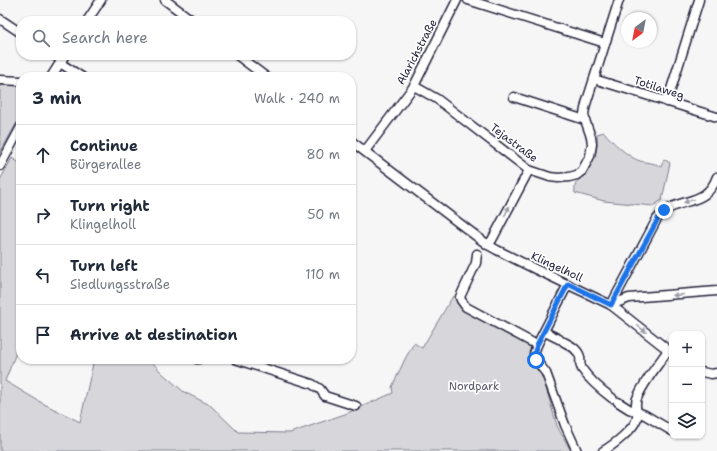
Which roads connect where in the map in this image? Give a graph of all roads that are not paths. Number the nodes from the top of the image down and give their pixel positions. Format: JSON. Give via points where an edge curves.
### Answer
{"nodes":[{"id":1,"x":101,"y":0,"type":"edge"},
{"id":2,"x":165,"y":0,"type":"edge"},
{"id":3,"x":457,"y":0,"type":"edge"},
{"id":4,"x":468,"y":0,"type":"edge"},
{"id":5,"x":619,"y":0,"type":"edge"},
{"id":6,"x":699,"y":0,"type":"edge"},
{"id":7,"x":90,"y":16,"type":"edge"},
{"id":8,"x":186,"y":16,"type":"edge"},
{"id":9,"x":0,"y":19,"type":"edge"},
{"id":10,"x":16,"y":30,"type":"edge"},
{"id":11,"x":605,"y":43,"type":"junction"},
{"id":12,"x":62,"y":60,"type":"edge"},
{"id":13,"x":64,"y":60,"type":"edge"},
{"id":14,"x":244,"y":60,"type":"edge"},
{"id":15,"x":54,"y":72,"type":"edge"},
{"id":16,"x":77,"y":72,"type":"edge"},
{"id":17,"x":259,"y":72,"type":"edge"},
{"id":18,"x":594,"y":79,"type":"junction"},
{"id":19,"x":0,"y":80,"type":"edge"},
{"id":20,"x":16,"y":81,"type":"edge"},
{"id":21,"x":414,"y":86,"type":"junction"},
{"id":22,"x":514,"y":97,"type":"dead end"},
{"id":23,"x":667,"y":102,"type":"junction"},
{"id":24,"x":717,"y":118,"type":"edge"},
{"id":25,"x":585,"y":120,"type":"junction"},
{"id":26,"x":16,"y":136,"type":"edge"},
{"id":27,"x":356,"y":145,"type":"edge"},
{"id":28,"x":365,"y":151,"type":"junction"},
{"id":29,"x":0,"y":166,"type":"edge"},
{"id":30,"x":529,"y":170,"type":"junction"},
{"id":31,"x":717,"y":177,"type":"edge"},
{"id":32,"x":482,"y":249,"type":"junction"},
{"id":33,"x":568,"y":284,"type":"junction"},
{"id":34,"x":717,"y":291,"type":"edge"},
{"id":35,"x":611,"y":305,"type":"junction"},
{"id":36,"x":545,"y":332,"type":"junction"},
{"id":37,"x":537,"y":345,"type":"junction"},
{"id":38,"x":669,"y":351,"type":"edge"},
{"id":39,"x":669,"y":353,"type":"edge"},
{"id":40,"x":250,"y":364,"type":"edge"},
{"id":41,"x":705,"y":373,"type":"edge"},
{"id":42,"x":717,"y":373,"type":"edge"},
{"id":43,"x":356,"y":406,"type":"dead end"},
{"id":44,"x":636,"y":412,"type":"junction"},
{"id":45,"x":669,"y":429,"type":"edge"},
{"id":46,"x":577,"y":451,"type":"edge"},
{"id":47,"x":602,"y":451,"type":"edge"}],
"edges":[{"from":1,"to":7,"type":"street"},
{"from":2,"to":8,"type":"street"},
{"from":3,"to":21,"type":"street","name":"Alarichstraße"},
{"from":4,"to":11,"type":"street"},
{"from":5,"to":11,"type":"street"},
{"from":6,"to":23,"type":"street"},
{"from":9,"to":10,"type":"street"},
{"from":11,"to":18,"type":"street"},
{"from":12,"to":15,"type":"street"},
{"from":13,"to":16,"type":"street"},
{"from":14,"to":17,"type":"street"},
{"from":18,"to":23,"type":"street","name":"Totilaweg"},
{"from":18,"to":25,"type":"street","via":[[586,104]]},
{"from":19,"to":20,"type":"street"},
{"from":21,"to":28,"type":"street","name":"Alarichstraße"},
{"from":21,"to":30,"type":"street","name":"Tejastraße","via":[[437,99]]},
{"from":22,"to":25,"type":"street"},
{"from":23,"to":24,"type":"street","name":"Totilaweg"},
{"from":25,"to":30,"type":"street","name":"Tejastraße","via":[[592,144],[590,156],[577,175],[558,178]]},
{"from":26,"to":29,"type":"street"},
{"from":27,"to":28,"type":"street","name":"Klingelholl"},
{"from":28,"to":32,"type":"street","name":"Klingelholl"},
{"from":32,"to":30,"type":"street","one_way":true,"via":[[492,240]]},
{"from":31,"to":35,"type":"street","one_way":true,"via":[[706,194],[664,210]]},
{"from":32,"to":33,"type":"street","name":"Klingelholl","via":[[497,250]]},
{"from":32,"to":37,"type":"street","via":[[460,296],[461,300],[466,307]]},
{"from":33,"to":35,"type":"street","name":"Klingelholl"},
{"from":33,"to":36,"type":"street"},
{"from":34,"to":35,"type":"street","one_way":true,"via":[[629,298]]},
{"from":35,"to":38,"type":"street","name":"Klingelholl","one_way":true},
{"from":36,"to":37,"type":"street"},
{"from":36,"to":44,"type":"street","via":[[576,350],[581,367],[595,385]]},
{"from":37,"to":46,"type":"street","via":[[534,354],[536,360],[546,373]]},
{"from":39,"to":44,"type":"street","via":[[637,398]]},
{"from":40,"to":43,"type":"street","via":[[312,384],[325,396]]},
{"from":41,"to":42,"type":"street"},
{"from":44,"to":45,"type":"street"},
{"from":44,"to":47,"type":"street","via":[[636,422],[625,435]]}]}
